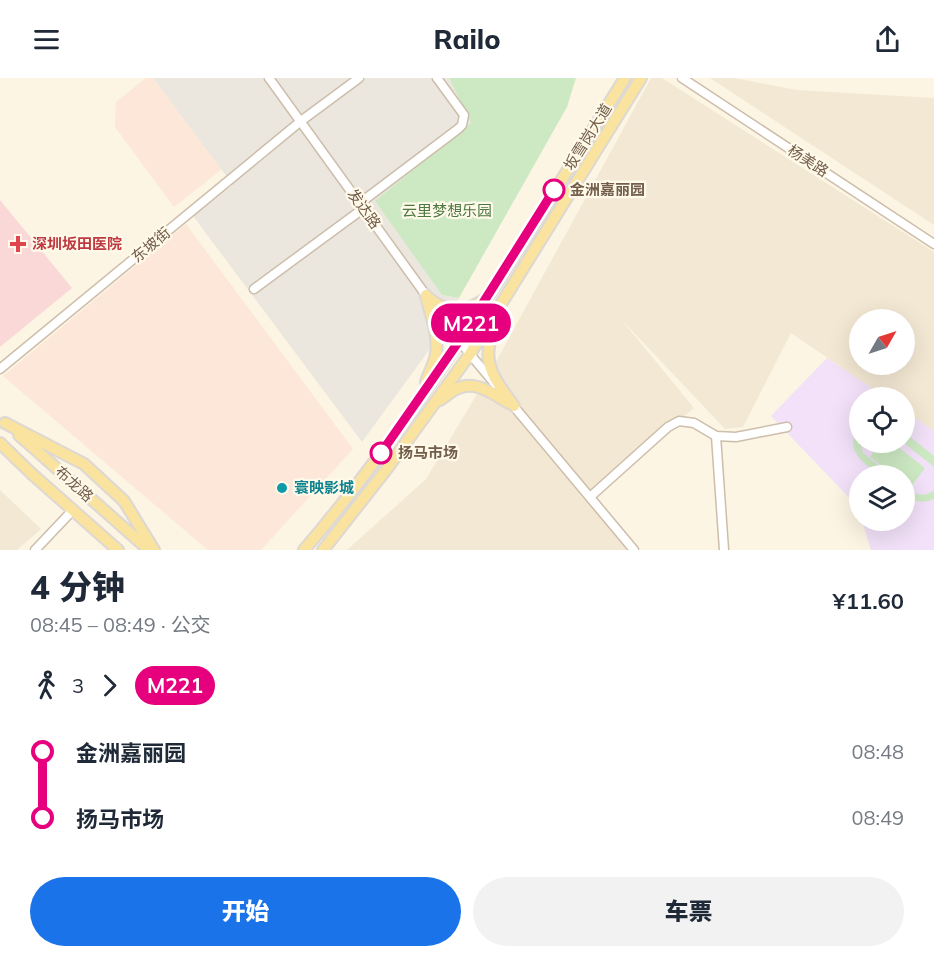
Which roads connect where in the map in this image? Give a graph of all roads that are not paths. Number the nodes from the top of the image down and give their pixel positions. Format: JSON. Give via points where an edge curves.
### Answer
{"nodes":[{"id":1,"x":269,"y":78,"type":"edge"},
{"id":2,"x":359,"y":78,"type":"edge"},
{"id":3,"x":437,"y":78,"type":"edge"},
{"id":4,"x":625,"y":78,"type":"edge"},
{"id":5,"x":641,"y":78,"type":"edge"},
{"id":6,"x":682,"y":78,"type":"edge"},
{"id":7,"x":301,"y":121,"type":"junction"},
{"id":8,"x":362,"y":205,"type":"junction"},
{"id":9,"x":934,"y":244,"type":"edge"},
{"id":10,"x":254,"y":289,"type":"dead end"},
{"id":11,"x":491,"y":291,"type":"junction"},
{"id":12,"x":426,"y":295,"type":"junction"},
{"id":13,"x":503,"y":302,"type":"junction"},
{"id":14,"x":459,"y":341,"type":"junction"},
{"id":15,"x":470,"y":354,"type":"junction"},
{"id":16,"x":0,"y":369,"type":"edge"},
{"id":17,"x":420,"y":397,"type":"junction"},
{"id":18,"x":432,"y":406,"type":"junction"},
{"id":19,"x":514,"y":406,"type":"junction"},
{"id":20,"x":2,"y":420,"type":"edge"},
{"id":21,"x":787,"y":427,"type":"dead end"},
{"id":22,"x":716,"y":436,"type":"junction"},
{"id":23,"x":0,"y":443,"type":"edge"},
{"id":24,"x":0,"y":450,"type":"edge"},
{"id":25,"x":32,"y":474,"type":"junction"},
{"id":26,"x":590,"y":497,"type":"junction"},
{"id":27,"x":73,"y":510,"type":"junction"},
{"id":28,"x":629,"y":548,"type":"edge"},
{"id":29,"x":35,"y":550,"type":"edge"},
{"id":30,"x":118,"y":550,"type":"edge"},
{"id":31,"x":149,"y":550,"type":"edge"},
{"id":32,"x":154,"y":550,"type":"edge"},
{"id":33,"x":304,"y":550,"type":"edge"},
{"id":34,"x":323,"y":550,"type":"edge"},
{"id":35,"x":724,"y":550,"type":"edge"}],
"edges":[{"from":1,"to":7,"type":"street","name":"发达路"},
{"from":2,"to":7,"type":"street","name":"东坡街"},
{"from":3,"to":8,"type":"street","via":[[464,115],[462,125]]},
{"from":4,"to":11,"type":"main road","name":"坂雪岗大道"},
{"from":5,"to":13,"type":"main road","name":"坂雪岗大道"},
{"from":6,"to":9,"type":"street","name":"杨美路"},
{"from":7,"to":8,"type":"street","name":"发达路"},
{"from":7,"to":16,"type":"street","name":"东坡街"},
{"from":8,"to":10,"type":"street"},
{"from":8,"to":12,"type":"street","name":"发达路"},
{"from":11,"to":12,"type":"main road","via":[[477,304],[460,310],[441,307]]},
{"from":11,"to":14,"type":"main road","name":"坂雪岗大道"},
{"from":12,"to":14,"type":"street","name":"发达路"},
{"from":12,"to":17,"type":"main road","via":[[436,348]]},
{"from":13,"to":15,"type":"main road","name":"坂雪岗大道"},
{"from":13,"to":19,"type":"main road","via":[[488,358],[495,380]]},
{"from":14,"to":15,"type":"street","name":"发达路"},
{"from":14,"to":17,"type":"main road","name":"坂雪岗大道"},
{"from":15,"to":18,"type":"main road","name":"坂雪岗大道"},
{"from":15,"to":19,"type":"street","name":"发达路"},
{"from":17,"to":33,"type":"main road","name":"坂雪岗大道"},
{"from":18,"to":19,"type":"main road","via":[[456,389],[473,386]]},
{"from":18,"to":34,"type":"main road","name":"坂雪岗大道"},
{"from":19,"to":26,"type":"street","name":"发达路"},
{"from":20,"to":31,"type":"main road","name":"布龙路"},
{"from":20,"to":32,"type":"main road","via":[[84,464],[124,501]]},
{"from":21,"to":22,"type":"street","via":[[736,437]]},
{"from":22,"to":26,"type":"street","via":[[694,423],[679,421]]},
{"from":22,"to":35,"type":"street"},
{"from":23,"to":25,"type":"main road","name":"布龙路"},
{"from":24,"to":25,"type":"main road"},
{"from":25,"to":27,"type":"main road","name":"布龙路"},
{"from":26,"to":28,"type":"street","name":"发达路"},
{"from":27,"to":29,"type":"street"},
{"from":27,"to":30,"type":"main road","name":"布龙路"}]}
